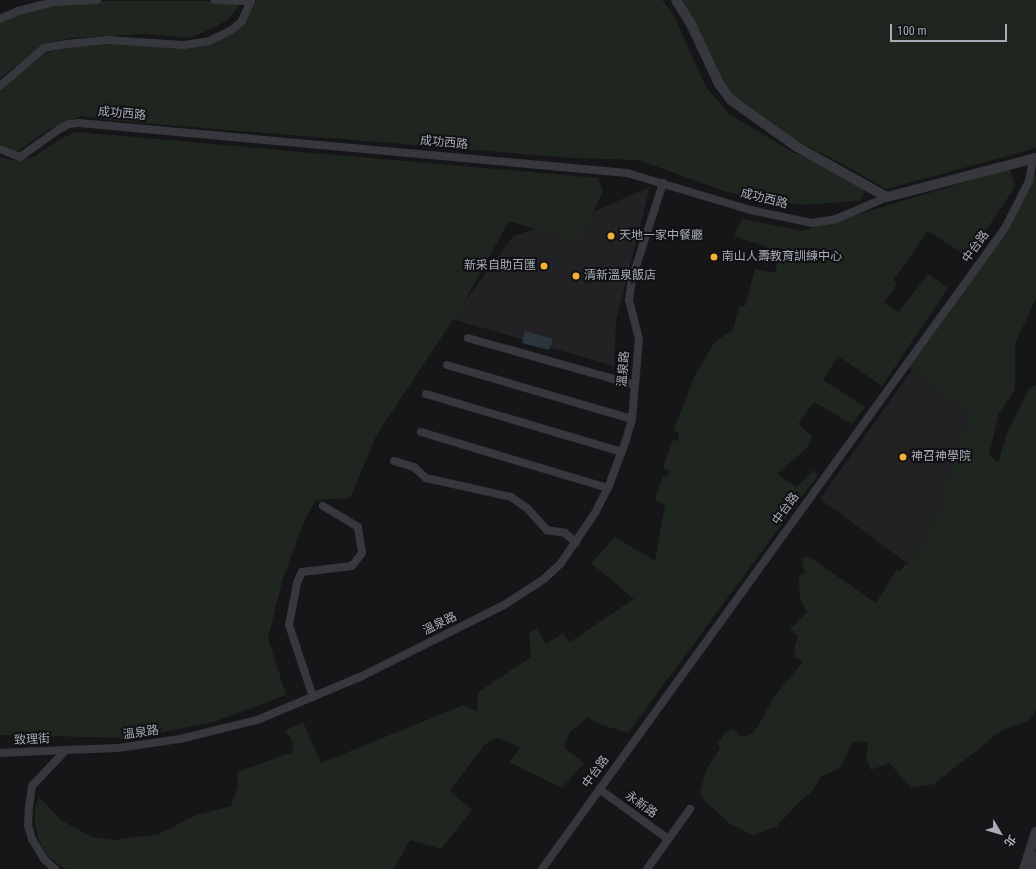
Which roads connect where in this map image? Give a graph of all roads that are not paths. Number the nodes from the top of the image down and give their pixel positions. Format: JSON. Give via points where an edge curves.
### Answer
{"nodes":[{"id":1,"x":97,"y":0,"type":"edge"},
{"id":2,"x":215,"y":0,"type":"edge"},
{"id":3,"x":251,"y":0,"type":"edge"},
{"id":4,"x":676,"y":0,"type":"edge"},
{"id":5,"x":0,"y":19,"type":"edge"},
{"id":6,"x":0,"y":86,"type":"edge"},
{"id":7,"x":0,"y":149,"type":"edge"},
{"id":8,"x":1034,"y":158,"type":"edge"},
{"id":9,"x":663,"y":183,"type":"junction"},
{"id":10,"x":887,"y":197,"type":"junction"},
{"id":11,"x":468,"y":338,"type":"dead end"},
{"id":12,"x":447,"y":365,"type":"dead end"},
{"id":13,"x":635,"y":385,"type":"junction"},
{"id":14,"x":426,"y":394,"type":"dead end"},
{"id":15,"x":632,"y":419,"type":"junction"},
{"id":16,"x":421,"y":432,"type":"dead end"},
{"id":17,"x":622,"y":452,"type":"junction"},
{"id":18,"x":394,"y":461,"type":"dead end"},
{"id":19,"x":608,"y":488,"type":"junction"},
{"id":20,"x":323,"y":506,"type":"dead end"},
{"id":21,"x":576,"y":543,"type":"junction"},
{"id":22,"x":313,"y":697,"type":"junction"},
{"id":23,"x":66,"y":750,"type":"junction"},
{"id":24,"x":0,"y":753,"type":"edge"},
{"id":25,"x":599,"y":790,"type":"junction"},
{"id":26,"x":690,"y":810,"type":"dead end"},
{"id":27,"x":1036,"y":832,"type":"edge"},
{"id":28,"x":668,"y":839,"type":"junction"},
{"id":29,"x":1036,"y":857,"type":"edge"},
{"id":30,"x":55,"y":869,"type":"edge"},
{"id":31,"x":542,"y":869,"type":"edge"},
{"id":32,"x":647,"y":869,"type":"edge"},
{"id":33,"x":1024,"y":869,"type":"edge"},
{"id":34,"x":1032,"y":869,"type":"edge"}],
"edges":[{"from":1,"to":5,"type":"street","via":[[53,2],[18,11]]},
{"from":2,"to":3,"type":"street"},
{"from":3,"to":6,"type":"street","via":[[242,21],[232,30],[209,41],[184,45],[108,40],[44,48]]},
{"from":4,"to":10,"type":"street","via":[[692,26],[719,84],[731,100],[797,147]]},
{"from":7,"to":9,"type":"street","name":"成功西路","via":[[20,157],[58,130],[69,124],[79,123],[627,173]]},
{"from":8,"to":10,"type":"street","name":"成功西路"},
{"from":8,"to":25,"type":"street","name":"中台路","via":[[1030,181],[1006,228]]},
{"from":9,"to":10,"type":"street","name":"成功西路","via":[[750,210],[812,223],[836,219]]},
{"from":9,"to":13,"type":"street","name":"溫泉路","via":[[632,279],[629,300],[639,339]]},
{"from":11,"to":13,"type":"street"},
{"from":12,"to":15,"type":"street"},
{"from":13,"to":15,"type":"street","name":"溫泉路"},
{"from":14,"to":17,"type":"street"},
{"from":15,"to":17,"type":"street","name":"溫泉路"},
{"from":16,"to":19,"type":"street"},
{"from":17,"to":19,"type":"street","name":"溫泉路"},
{"from":18,"to":21,"type":"street","via":[[414,467],[426,478],[511,497],[527,508],[547,530],[564,533]]},
{"from":19,"to":21,"type":"street","name":"溫泉路"},
{"from":20,"to":22,"type":"street","via":[[358,527],[362,553],[352,566],[302,572],[297,583],[289,625]]},
{"from":21,"to":22,"type":"street","name":"溫泉路","via":[[544,579],[504,605]]},
{"from":22,"to":23,"type":"street","name":"溫泉路","via":[[257,720],[180,739],[118,748]]},
{"from":23,"to":24,"type":"street","name":"致理街"},
{"from":23,"to":30,"type":"street","via":[[32,786],[28,812],[32,838],[44,860]]},
{"from":25,"to":28,"type":"street","name":"永新路"},
{"from":25,"to":31,"type":"street","name":"中台路"},
{"from":26,"to":28,"type":"street"},
{"from":27,"to":33,"type":"street"},
{"from":28,"to":32,"type":"street"},
{"from":29,"to":34,"type":"street"}]}
